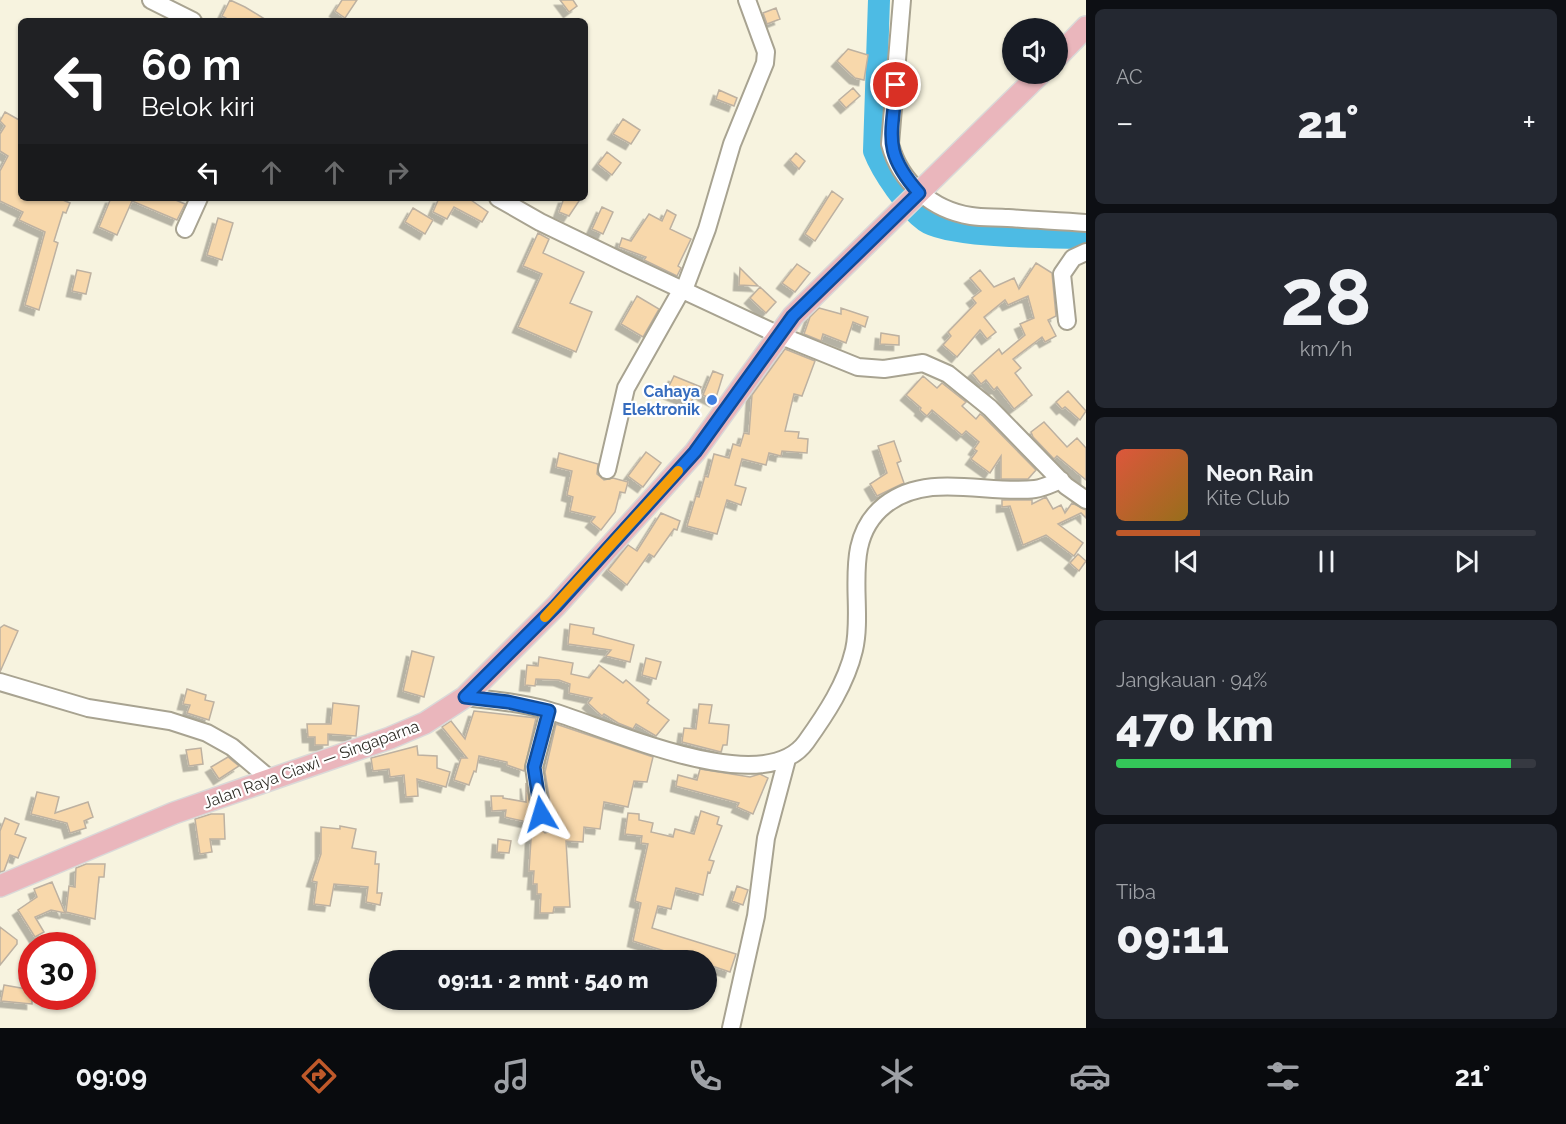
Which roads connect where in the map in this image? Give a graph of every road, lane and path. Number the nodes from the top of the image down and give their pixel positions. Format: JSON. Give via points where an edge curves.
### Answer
{"nodes":[{"id":1,"x":151,"y":0,"type":"edge"},
{"id":2,"x":747,"y":0,"type":"edge"},
{"id":3,"x":902,"y":0,"type":"edge"},
{"id":4,"x":180,"y":18,"type":"edge"},
{"id":5,"x":1086,"y":27,"type":"edge"},
{"id":6,"x":1068,"y":46,"type":"edge"},
{"id":7,"x":1030,"y":84,"type":"edge"},
{"id":8,"x":198,"y":201,"type":"edge"},
{"id":9,"x":503,"y":201,"type":"edge"},
{"id":10,"x":912,"y":201,"type":"junction"},
{"id":11,"x":1086,"y":223,"type":"edge"},
{"id":12,"x":185,"y":229,"type":"dead end"},
{"id":13,"x":1086,"y":252,"type":"edge"},
{"id":14,"x":683,"y":289,"type":"junction"},
{"id":15,"x":1067,"y":321,"type":"dead end"},
{"id":16,"x":779,"y":334,"type":"junction"},
{"id":17,"x":607,"y":470,"type":"dead end"},
{"id":18,"x":1061,"y":480,"type":"junction"},
{"id":19,"x":1086,"y":500,"type":"edge"},
{"id":20,"x":0,"y":682,"type":"edge"},
{"id":21,"x":465,"y":697,"type":"junction"},
{"id":22,"x":549,"y":711,"type":"junction"},
{"id":23,"x":787,"y":759,"type":"junction"},
{"id":24,"x":270,"y":779,"type":"junction"},
{"id":25,"x":549,"y":823,"type":"dead end"},
{"id":26,"x":0,"y":886,"type":"edge"},
{"id":27,"x":731,"y":1028,"type":"edge"}],
"edges":[{"from":1,"to":4,"type":"street"},
{"from":2,"to":14,"type":"street","via":[[766,52],[765,63],[732,144],[707,229]]},
{"from":3,"to":10,"type":"street","via":[[890,144]]},
{"from":5,"to":6,"type":"main road"},
{"from":7,"to":10,"type":"main road","name":"Jalan Raya Ciawi — Singaparna"},
{"from":8,"to":12,"type":"street"},
{"from":9,"to":14,"type":"street"},
{"from":10,"to":11,"type":"street","via":[[971,216]]},
{"from":10,"to":16,"type":"main road","name":"Jalan Raya Ciawi — Singaparna"},
{"from":13,"to":15,"type":"street","via":[[1069,261],[1062,274]]},
{"from":14,"to":16,"type":"street"},
{"from":14,"to":17,"type":"street","via":[[626,388]]},
{"from":16,"to":18,"type":"street","via":[[858,367],[884,369],[923,363],[948,374],[990,408]]},
{"from":16,"to":21,"type":"main road","name":"Jalan Raya Ciawi — Singaparna","via":[[695,452],[556,606]]},
{"from":18,"to":19,"type":"street"},
{"from":18,"to":23,"type":"street","via":[[1036,489],[957,486],[907,492],[884,505],[868,526],[857,551],[854,650],[836,699],[804,745]]},
{"from":20,"to":24,"type":"street","via":[[88,708],[170,721],[207,733],[232,747]]},
{"from":21,"to":22,"type":"street"},
{"from":21,"to":24,"type":"main road","name":"Jalan Raya Ciawi — Singaparna","via":[[425,723],[390,738]]},
{"from":22,"to":23,"type":"street","via":[[671,752],[738,766]]},
{"from":22,"to":25,"type":"street","via":[[534,767],[541,814]]},
{"from":23,"to":27,"type":"street","via":[[766,838],[756,916]]},
{"from":24,"to":26,"type":"main road","name":"Jalan Raya Ciawi — Singaparna","via":[[174,813]]}]}
